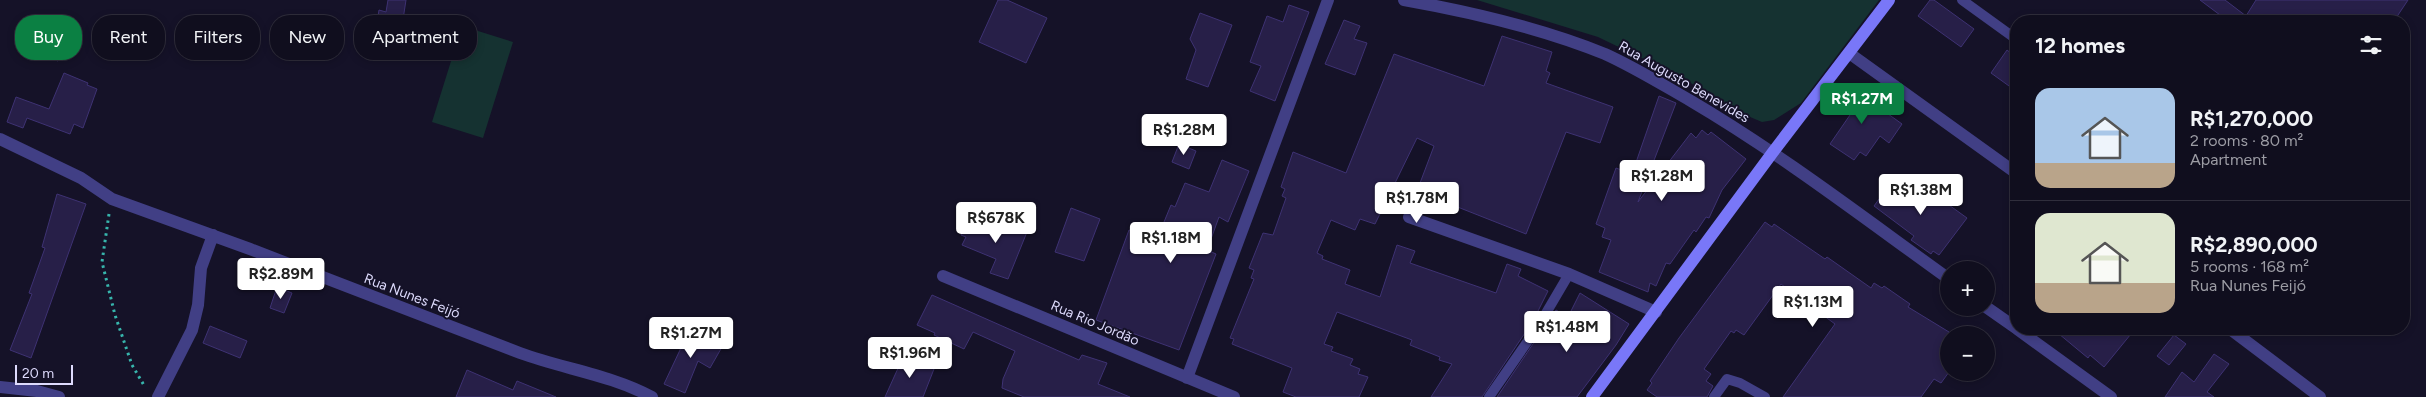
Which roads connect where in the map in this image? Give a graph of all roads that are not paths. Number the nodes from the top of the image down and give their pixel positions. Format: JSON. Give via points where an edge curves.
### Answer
{"nodes":[{"id":1,"x":1328,"y":0,"type":"edge"},
{"id":2,"x":1404,"y":0,"type":"edge"},
{"id":3,"x":1889,"y":0,"type":"edge"},
{"id":4,"x":1962,"y":0,"type":"edge"},
{"id":5,"x":2010,"y":35,"type":"edge"},
{"id":6,"x":1849,"y":53,"type":"junction"},
{"id":7,"x":0,"y":139,"type":"edge"},
{"id":8,"x":1773,"y":152,"type":"junction"},
{"id":9,"x":2010,"y":169,"type":"edge"},
{"id":10,"x":1409,"y":217,"type":"dead end"},
{"id":11,"x":213,"y":235,"type":"junction"},
{"id":12,"x":1940,"y":273,"type":"edge"},
{"id":13,"x":1569,"y":274,"type":"junction"},
{"id":14,"x":943,"y":276,"type":"dead end"},
{"id":15,"x":1656,"y":312,"type":"junction"},
{"id":16,"x":1995,"y":312,"type":"edge"},
{"id":17,"x":2010,"y":323,"type":"edge"},
{"id":18,"x":2027,"y":335,"type":"edge"},
{"id":19,"x":2238,"y":335,"type":"edge"},
{"id":20,"x":1187,"y":378,"type":"junction"},
{"id":21,"x":0,"y":387,"type":"edge"},
{"id":22,"x":59,"y":397,"type":"edge"},
{"id":23,"x":158,"y":397,"type":"edge"},
{"id":24,"x":652,"y":397,"type":"edge"},
{"id":25,"x":1234,"y":397,"type":"edge"},
{"id":26,"x":1488,"y":397,"type":"edge"},
{"id":27,"x":1592,"y":397,"type":"edge"},
{"id":28,"x":1714,"y":397,"type":"edge"},
{"id":29,"x":1765,"y":397,"type":"edge"},
{"id":30,"x":2111,"y":397,"type":"edge"},
{"id":31,"x":2320,"y":397,"type":"edge"}],
"edges":[{"from":1,"to":20,"type":"street"},
{"from":2,"to":8,"type":"street","name":"Rua Augusto Benevides","via":[[1497,20],[1606,55],[1663,84]]},
{"from":3,"to":6,"type":"main road"},
{"from":4,"to":5,"type":"lane"},
{"from":6,"to":8,"type":"main road"},
{"from":6,"to":9,"type":"street"},
{"from":7,"to":11,"type":"street","name":"Rua Nunes Feijó","via":[[81,178],[112,199]]},
{"from":8,"to":12,"type":"street","name":"Rua Augusto Benevides"},
{"from":8,"to":15,"type":"main road"},
{"from":10,"to":13,"type":"street"},
{"from":11,"to":23,"type":"street","via":[[201,268],[192,330]]},
{"from":11,"to":24,"type":"street","name":"Rua Nunes Feijó","via":[[555,366],[611,378]]},
{"from":13,"to":15,"type":"street"},
{"from":13,"to":26,"type":"lane","via":[[1539,325]]},
{"from":14,"to":20,"type":"street","name":"Rua Rio Jordão"},
{"from":15,"to":27,"type":"main road"},
{"from":16,"to":17,"type":"street"},
{"from":18,"to":30,"type":"street"},
{"from":19,"to":31,"type":"street"},
{"from":20,"to":25,"type":"street","name":"Rua Rio Jordão"},
{"from":21,"to":22,"type":"street"},
{"from":28,"to":29,"type":"lane","via":[[1727,379]]}]}
